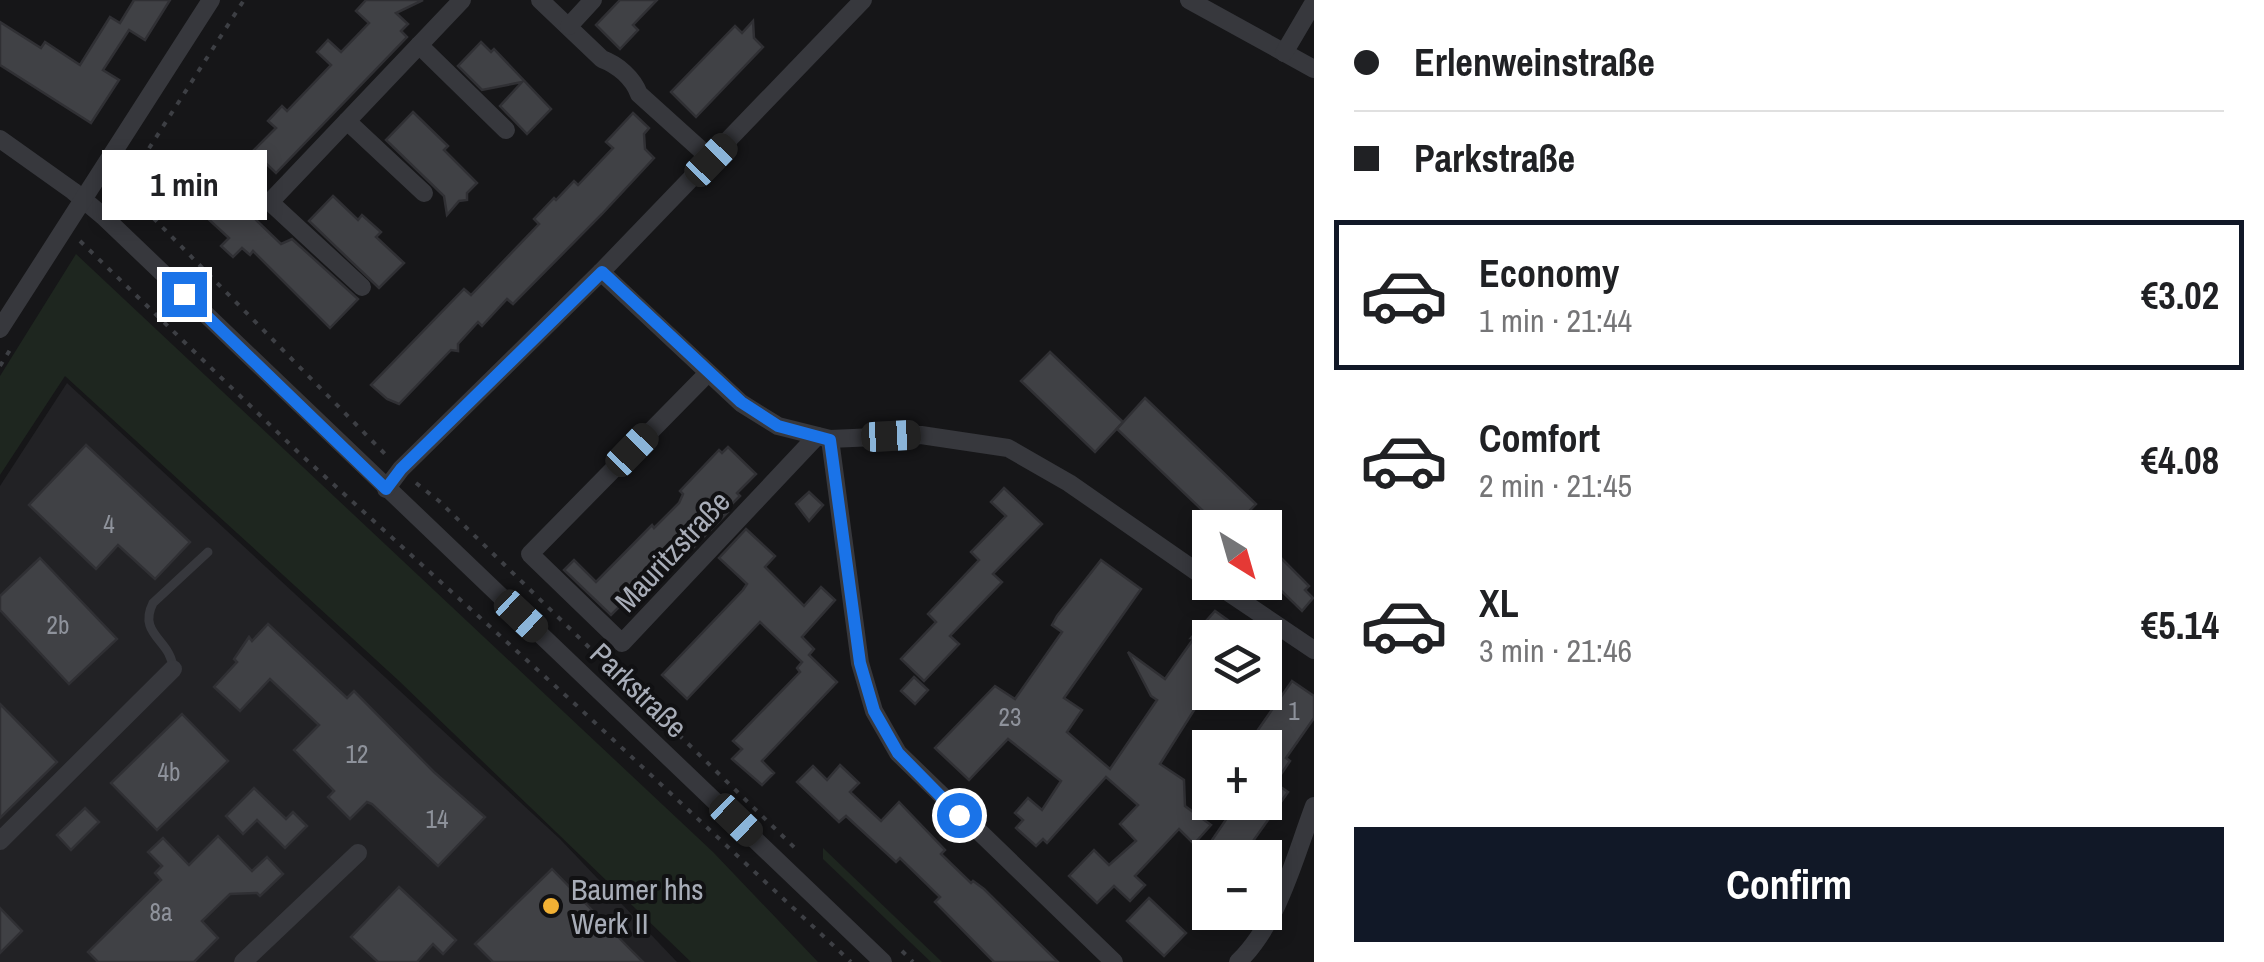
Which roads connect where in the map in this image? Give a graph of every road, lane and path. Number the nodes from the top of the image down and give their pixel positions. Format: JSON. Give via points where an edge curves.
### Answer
{"nodes":[{"id":1,"x":211,"y":0,"type":"edge"},
{"id":2,"x":244,"y":0,"type":"edge"},
{"id":3,"x":462,"y":0,"type":"edge"},
{"id":4,"x":540,"y":0,"type":"edge"},
{"id":5,"x":593,"y":0,"type":"edge"},
{"id":6,"x":864,"y":0,"type":"edge"},
{"id":7,"x":1188,"y":0,"type":"edge"},
{"id":8,"x":1314,"y":2,"type":"edge"},
{"id":9,"x":569,"y":26,"type":"junction"},
{"id":10,"x":419,"y":45,"type":"junction"},
{"id":11,"x":1284,"y":52,"type":"junction"},
{"id":12,"x":1314,"y":69,"type":"edge"},
{"id":13,"x":347,"y":121,"type":"junction"},
{"id":14,"x":506,"y":130,"type":"dead end"},
{"id":15,"x":0,"y":139,"type":"edge"},
{"id":16,"x":711,"y":160,"type":"junction"},
{"id":17,"x":424,"y":193,"type":"dead end"},
{"id":18,"x":84,"y":199,"type":"junction"},
{"id":19,"x":81,"y":242,"type":"dead end"},
{"id":20,"x":602,"y":272,"type":"junction"},
{"id":21,"x":362,"y":287,"type":"dead end"},
{"id":22,"x":0,"y":329,"type":"edge"},
{"id":23,"x":708,"y":372,"type":"junction"},
{"id":24,"x":824,"y":438,"type":"junction"},
{"id":25,"x":401,"y":469,"type":"junction"},
{"id":26,"x":386,"y":489,"type":"junction"},
{"id":27,"x":208,"y":552,"type":"dead end"},
{"id":28,"x":1192,"y":569,"type":"edge"},
{"id":29,"x":1238,"y":600,"type":"edge"},
{"id":30,"x":1314,"y":650,"type":"edge"},
{"id":31,"x":173,"y":668,"type":"joint"},
{"id":32,"x":1314,"y":806,"type":"edge"},
{"id":33,"x":0,"y":840,"type":"edge"},
{"id":34,"x":358,"y":852,"type":"dead end"},
{"id":35,"x":801,"y":854,"type":"dead end"},
{"id":36,"x":898,"y":948,"type":"dead end"},
{"id":37,"x":243,"y":962,"type":"edge"},
{"id":38,"x":851,"y":962,"type":"edge"},
{"id":39,"x":883,"y":962,"type":"edge"},
{"id":40,"x":912,"y":962,"type":"edge"},
{"id":41,"x":1114,"y":962,"type":"edge"},
{"id":42,"x":1238,"y":962,"type":"edge"}],
"edges":[{"from":1,"to":18,"type":"street"},
{"from":2,"to":25,"type":"path","via":[[125,189]]},
{"from":3,"to":10,"type":"street"},
{"from":4,"to":9,"type":"street"},
{"from":5,"to":9,"type":"street"},
{"from":6,"to":16,"type":"street"},
{"from":7,"to":11,"type":"street"},
{"from":8,"to":11,"type":"street"},
{"from":9,"to":16,"type":"street"},
{"from":10,"to":13,"type":"street"},
{"from":10,"to":14,"type":"street"},
{"from":11,"to":12,"type":"street"},
{"from":13,"to":17,"type":"street"},
{"from":13,"to":21,"type":"street","via":[[270,202]]},
{"from":15,"to":18,"type":"street","name":"Parkstraße"},
{"from":16,"to":20,"type":"street"},
{"from":18,"to":22,"type":"street"},
{"from":18,"to":26,"type":"street","name":"Parkstraße"},
{"from":19,"to":38,"type":"path","via":[[299,453]]},
{"from":20,"to":23,"type":"street"},
{"from":20,"to":25,"type":"street"},
{"from":23,"to":24,"type":"street","via":[[778,426]]},
{"from":23,"to":24,"type":"street","name":"Mauritzstraße","via":[[530,554],[622,644]]},
{"from":24,"to":28,"type":"street","via":[[921,434],[1008,448]]},
{"from":24,"to":41,"type":"street","via":[[860,663],[874,711],[898,753]]},
{"from":25,"to":26,"type":"street"},
{"from":25,"to":35,"type":"path"},
{"from":26,"to":39,"type":"street","name":"Parkstraße"},
{"from":27,"to":31,"type":"lane","via":[[148,613]]},
{"from":29,"to":30,"type":"street"},
{"from":31,"to":33,"type":"street"},
{"from":32,"to":42,"type":"street","via":[[1274,910],[1257,944]]},
{"from":34,"to":37,"type":"street"},
{"from":36,"to":40,"type":"path"}]}
